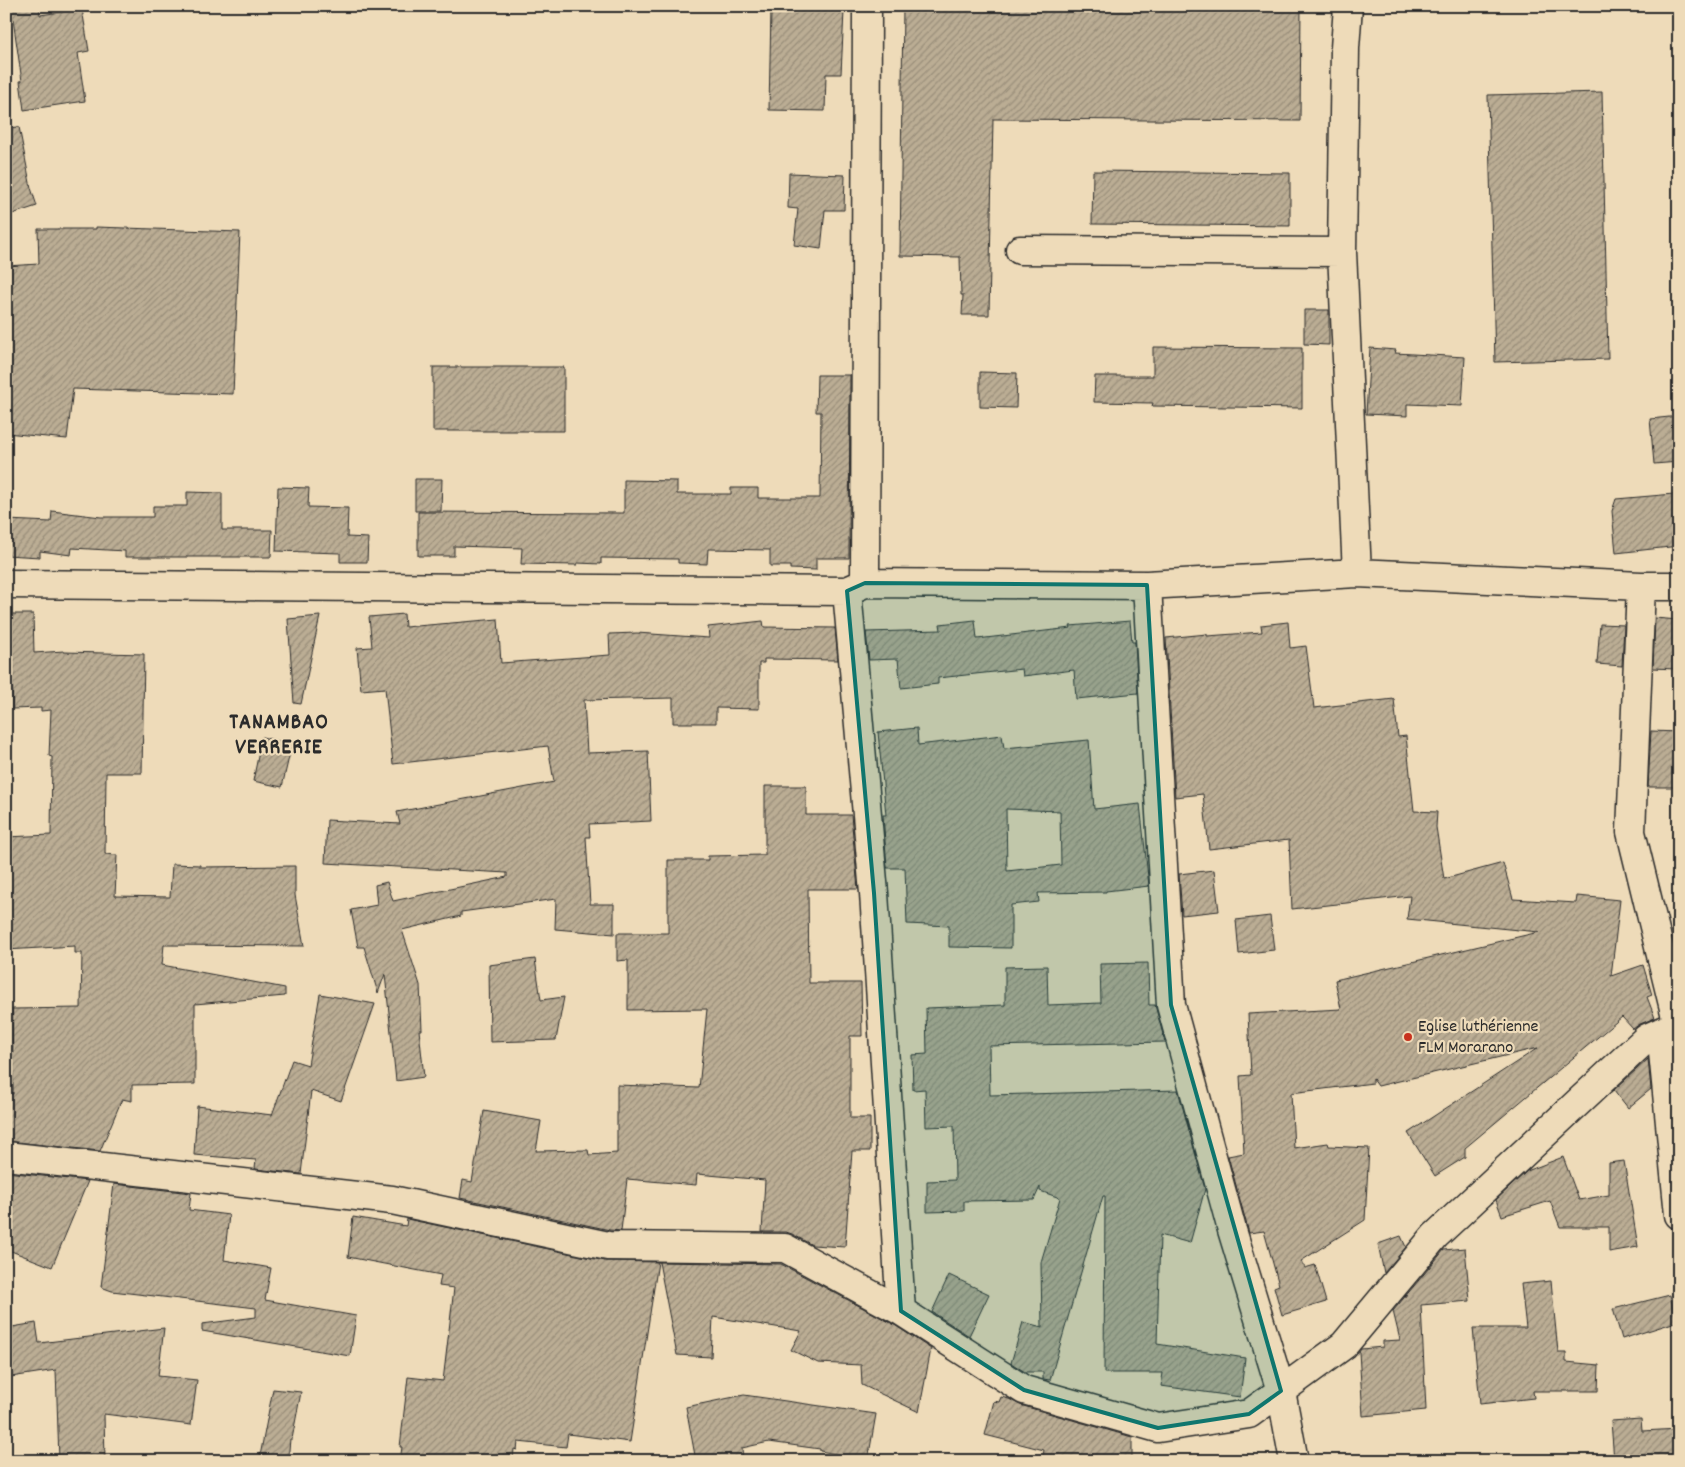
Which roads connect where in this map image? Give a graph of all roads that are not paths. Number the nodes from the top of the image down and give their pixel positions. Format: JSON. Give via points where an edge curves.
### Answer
{"nodes":[{"id":1,"x":867,"y":6,"type":"edge"},
{"id":2,"x":1348,"y":6,"type":"edge"},
{"id":3,"x":1020,"y":250,"type":"dead end"},
{"id":4,"x":1342,"y":252,"type":"junction"},
{"id":5,"x":1357,"y":573,"type":"junction"},
{"id":6,"x":6,"y":584,"type":"edge"},
{"id":7,"x":1147,"y":584,"type":"junction"},
{"id":8,"x":1641,"y":586,"type":"junction"},
{"id":9,"x":1679,"y":586,"type":"edge"},
{"id":10,"x":856,"y":587,"type":"junction"},
{"id":11,"x":1673,"y":1027,"type":"edge"},
{"id":12,"x":6,"y":1156,"type":"edge"},
{"id":13,"x":1679,"y":1214,"type":"edge"},
{"id":14,"x":901,"y":1310,"type":"junction"},
{"id":15,"x":1280,"y":1391,"type":"junction"},
{"id":16,"x":1294,"y":1461,"type":"edge"}],
"edges":[{"from":1,"to":10,"type":"street"},
{"from":2,"to":4,"type":"street"},
{"from":3,"to":4,"type":"street"},
{"from":4,"to":5,"type":"street"},
{"from":5,"to":7,"type":"street"},
{"from":5,"to":8,"type":"street"},
{"from":6,"to":10,"type":"street"},
{"from":7,"to":10,"type":"street"},
{"from":7,"to":15,"type":"street","via":[[1170,1005]]},
{"from":8,"to":9,"type":"street"},
{"from":8,"to":11,"type":"street","via":[[1631,832]]},
{"from":10,"to":14,"type":"street"},
{"from":11,"to":13,"type":"street"},
{"from":11,"to":15,"type":"street","via":[[1647,1038],[1435,1236],[1344,1345]]},
{"from":12,"to":14,"type":"street","via":[[392,1200],[608,1246],[785,1248]]},
{"from":14,"to":15,"type":"street","via":[[1024,1390],[1158,1428],[1249,1414]]},
{"from":15,"to":16,"type":"street"}]}
